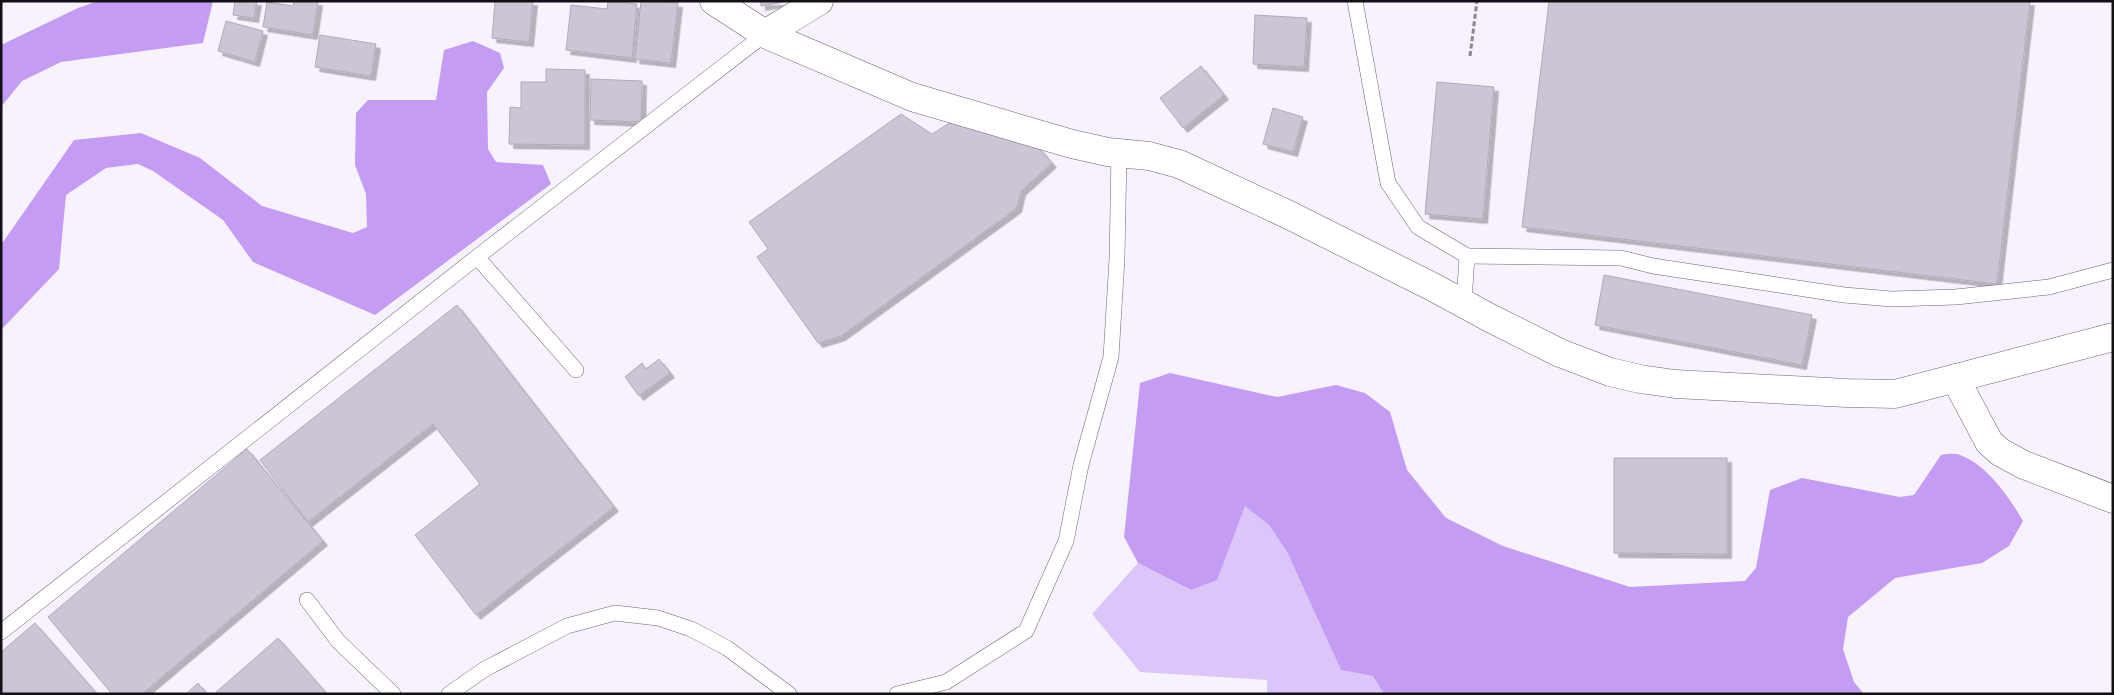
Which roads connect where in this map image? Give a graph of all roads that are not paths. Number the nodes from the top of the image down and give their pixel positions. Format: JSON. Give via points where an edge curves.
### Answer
{"nodes":[{"id":1,"x":714,"y":1,"type":"edge"},
{"id":2,"x":818,"y":1,"type":"edge"},
{"id":3,"x":1355,"y":1,"type":"edge"},
{"id":4,"x":765,"y":34,"type":"junction"},
{"id":5,"x":1119,"y":152,"type":"junction"},
{"id":6,"x":1467,"y":256,"type":"junction"},
{"id":7,"x":478,"y":257,"type":"junction"},
{"id":8,"x":2113,"y":270,"type":"edge"},
{"id":9,"x":1464,"y":303,"type":"junction"},
{"id":10,"x":2113,"y":337,"type":"edge"},
{"id":11,"x":576,"y":370,"type":"dead end"},
{"id":12,"x":1955,"y":378,"type":"junction"},
{"id":13,"x":2113,"y":499,"type":"edge"},
{"id":14,"x":307,"y":600,"type":"dead end"},
{"id":15,"x":1,"y":632,"type":"edge"},
{"id":16,"x":393,"y":694,"type":"edge"},
{"id":17,"x":450,"y":694,"type":"edge"},
{"id":18,"x":790,"y":694,"type":"edge"},
{"id":19,"x":897,"y":694,"type":"edge"}],
"edges":[{"from":1,"to":4,"type":"street"},
{"from":2,"to":4,"type":"street"},
{"from":3,"to":6,"type":"lane","via":[[1388,183],[1418,228]]},
{"from":4,"to":5,"type":"street","via":[[912,97],[1065,142]]},
{"from":4,"to":7,"type":"lane"},
{"from":5,"to":9,"type":"street","via":[[1179,164]]},
{"from":5,"to":19,"type":"lane","via":[[1111,357],[1081,465],[1066,541],[1026,631],[946,682]]},
{"from":6,"to":8,"type":"lane","via":[[1621,258],[1653,266],[1844,295],[1892,299],[1956,297],[2049,287]]},
{"from":6,"to":9,"type":"lane"},
{"from":7,"to":11,"type":"lane"},
{"from":7,"to":15,"type":"lane"},
{"from":9,"to":12,"type":"street","via":[[1560,353],[1640,380],[1870,394],[1904,392]]},
{"from":10,"to":12,"type":"street"},
{"from":12,"to":13,"type":"street","via":[[1989,442],[2000,452],[2024,465]]},
{"from":14,"to":16,"type":"lane","via":[[338,641]]},
{"from":17,"to":18,"type":"lane","via":[[485,669],[567,626],[615,613],[658,618],[691,630],[727,648]]}]}
